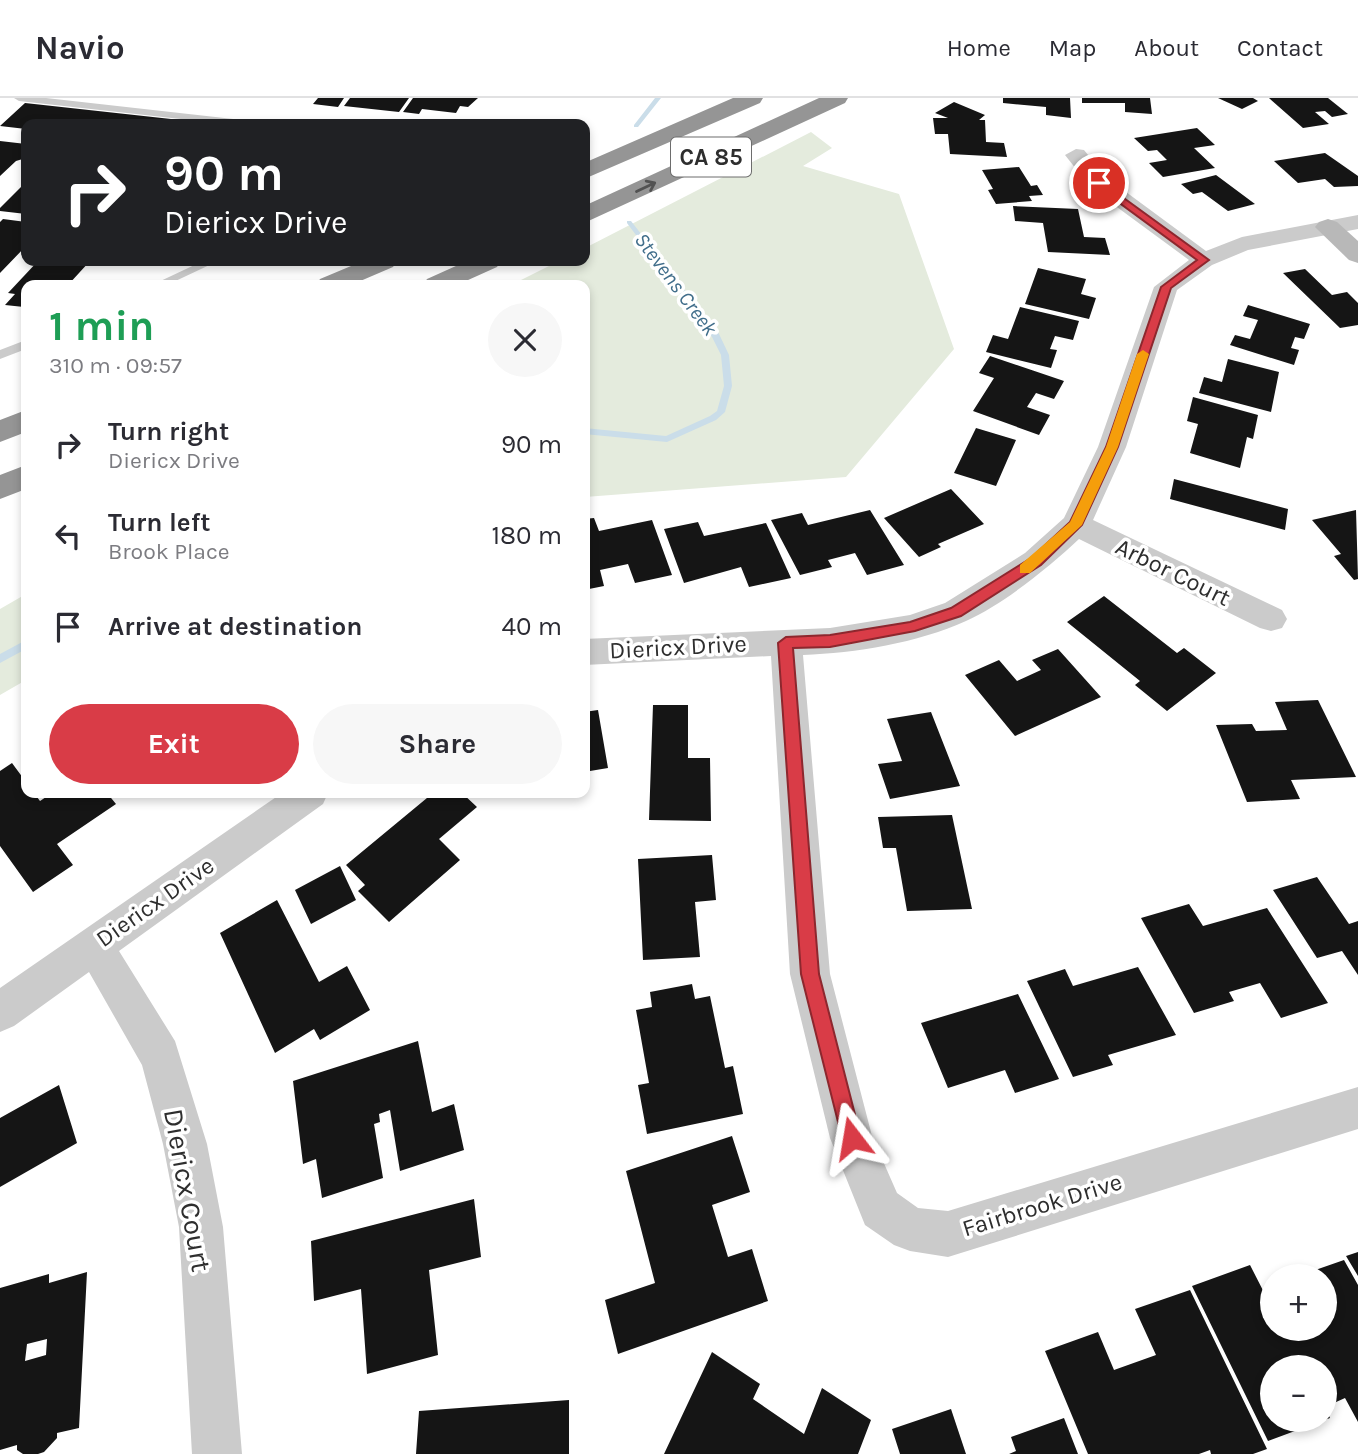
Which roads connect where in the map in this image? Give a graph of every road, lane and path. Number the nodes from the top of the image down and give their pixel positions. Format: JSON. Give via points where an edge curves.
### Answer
{"nodes":[{"id":1,"x":19,"y":98,"type":"edge"},
{"id":2,"x":751,"y":98,"type":"edge"},
{"id":3,"x":836,"y":98,"type":"edge"},
{"id":4,"x":206,"y":119,"type":"edge"},
{"id":5,"x":1076,"y":155,"type":"dead end"},
{"id":6,"x":590,"y":169,"type":"edge"},
{"id":7,"x":590,"y":213,"type":"edge"},
{"id":8,"x":1358,"y":222,"type":"edge"},
{"id":9,"x":1328,"y":227,"type":"junction"},
{"id":10,"x":1358,"y":255,"type":"edge"},
{"id":11,"x":1204,"y":260,"type":"junction"},
{"id":12,"x":201,"y":266,"type":"edge"},
{"id":13,"x":373,"y":266,"type":"edge"},
{"id":14,"x":477,"y":266,"type":"edge"},
{"id":15,"x":169,"y":280,"type":"edge"},
{"id":16,"x":340,"y":280,"type":"edge"},
{"id":17,"x":447,"y":280,"type":"edge"},
{"id":18,"x":21,"y":346,"type":"edge"},
{"id":19,"x":0,"y":355,"type":"edge"},
{"id":20,"x":21,"y":423,"type":"edge"},
{"id":21,"x":0,"y":432,"type":"edge"},
{"id":22,"x":21,"y":478,"type":"edge"},
{"id":23,"x":0,"y":488,"type":"edge"},
{"id":24,"x":1076,"y":525,"type":"junction"},
{"id":25,"x":1271,"y":619,"type":"dead end"},
{"id":26,"x":786,"y":643,"type":"junction"},
{"id":27,"x":590,"y":651,"type":"edge"},
{"id":28,"x":303,"y":798,"type":"edge"},
{"id":29,"x":95,"y":945,"type":"junction"},
{"id":30,"x":0,"y":1012,"type":"edge"},
{"id":31,"x":1358,"y":1108,"type":"edge"},
{"id":32,"x":217,"y":1454,"type":"edge"}],
"edges":[{"from":1,"to":4,"type":"lane"},
{"from":2,"to":6,"type":"highway","number":"CA 85"},
{"from":7,"to":3,"type":"highway","number":"CA 85","one_way":true},
{"from":5,"to":11,"type":"street","via":[[1099,183]]},
{"from":8,"to":9,"type":"street","name":"Diericx Drive"},
{"from":9,"to":10,"type":"street"},
{"from":9,"to":11,"type":"street","name":"Diericx Drive","via":[[1242,244]]},
{"from":11,"to":24,"type":"street","name":"Diericx Drive","via":[[1166,287],[1112,447]]},
{"from":12,"to":15,"type":"lane"},
{"from":13,"to":16,"type":"highway"},
{"from":14,"to":17,"type":"highway"},
{"from":18,"to":19,"type":"lane"},
{"from":20,"to":21,"type":"highway"},
{"from":22,"to":23,"type":"highway"},
{"from":24,"to":25,"type":"street","name":"Arbor Court"},
{"from":24,"to":26,"type":"street","name":"Diericx Drive","via":[[1036,561],[956,612],[910,627],[830,641]]},
{"from":26,"to":27,"type":"street","name":"Diericx Drive"},
{"from":26,"to":31,"type":"street","name":"Fairbrook Drive","via":[[810,974],[852,1138],[881,1209],[910,1229],[948,1234]]},
{"from":28,"to":29,"type":"street","name":"Diericx Drive"},
{"from":29,"to":30,"type":"street","name":"Diericx Drive"},
{"from":29,"to":32,"type":"street","name":"Diericx Court","via":[[160,1056],[185,1143],[201,1227]]}]}
